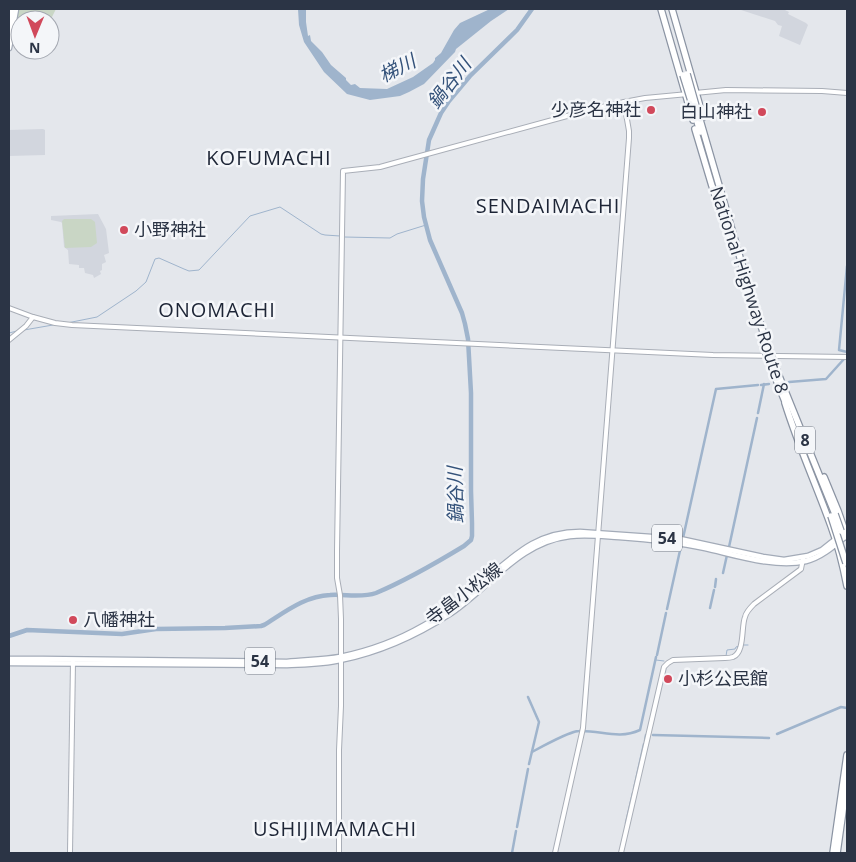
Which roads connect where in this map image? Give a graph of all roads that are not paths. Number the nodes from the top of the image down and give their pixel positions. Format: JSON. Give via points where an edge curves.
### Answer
{"nodes":[{"id":1,"x":14,"y":9,"type":"edge"},
{"id":2,"x":663,"y":9,"type":"edge"},
{"id":3,"x":669,"y":14,"type":"edge"},
{"id":4,"x":9,"y":28,"type":"edge"},
{"id":5,"x":9,"y":48,"type":"edge"},
{"id":6,"x":696,"y":93,"type":"junction"},
{"id":7,"x":847,"y":93,"type":"edge"},
{"id":8,"x":685,"y":94,"type":"junction"},
{"id":9,"x":624,"y":102,"type":"junction"},
{"id":10,"x":722,"y":201,"type":"junction"},
{"id":11,"x":725,"y":210,"type":"junction"},
{"id":12,"x":9,"y":308,"type":"edge"},
{"id":13,"x":33,"y":317,"type":"junction"},
{"id":14,"x":340,"y":338,"type":"junction"},
{"id":15,"x":9,"y":340,"type":"edge"},
{"id":16,"x":765,"y":345,"type":"junction"},
{"id":17,"x":612,"y":350,"type":"junction"},
{"id":18,"x":847,"y":357,"type":"edge"},
{"id":19,"x":773,"y":367,"type":"junction"},
{"id":20,"x":785,"y":403,"type":"junction"},
{"id":21,"x":793,"y":412,"type":"junction"},
{"id":22,"x":833,"y":515,"type":"junction"},
{"id":23,"x":599,"y":534,"type":"junction"},
{"id":24,"x":847,"y":534,"type":"edge"},
{"id":25,"x":836,"y":542,"type":"junction"},
{"id":26,"x":847,"y":554,"type":"edge"},
{"id":27,"x":803,"y":559,"type":"junction"},
{"id":28,"x":847,"y":565,"type":"edge"},
{"id":29,"x":847,"y":586,"type":"edge"},
{"id":30,"x":341,"y":658,"type":"junction"},
{"id":31,"x":9,"y":661,"type":"edge"},
{"id":32,"x":73,"y":661,"type":"junction"},
{"id":33,"x":847,"y":755,"type":"edge"},
{"id":34,"x":847,"y":782,"type":"edge"},
{"id":35,"x":843,"y":796,"type":"junction"},
{"id":36,"x":70,"y":853,"type":"edge"},
{"id":37,"x":339,"y":853,"type":"edge"},
{"id":38,"x":555,"y":853,"type":"edge"},
{"id":39,"x":622,"y":853,"type":"edge"},
{"id":40,"x":832,"y":853,"type":"edge"},
{"id":41,"x":839,"y":853,"type":"edge"}],
"edges":[{"from":1,"to":4,"type":"main road"},
{"from":1,"to":5,"type":"main road"},
{"from":2,"to":3,"type":"highway","name":"National Highway Route 8","number":"8"},
{"from":3,"to":6,"type":"highway"},
{"from":3,"to":8,"type":"highway"},
{"from":3,"to":10,"type":"highway","name":"National Highway Route 8","number":"8","bridge":true},
{"from":6,"to":7,"type":"street","via":[[726,90]]},
{"from":6,"to":8,"type":"street"},
{"from":6,"to":10,"type":"highway","via":[[720,177]]},
{"from":8,"to":9,"type":"street"},
{"from":8,"to":10,"type":"highway","via":[[712,186]]},
{"from":9,"to":14,"type":"street","via":[[380,167],[343,172]]},
{"from":9,"to":17,"type":"street","via":[[629,131]]},
{"from":10,"to":11,"type":"highway","name":"National Highway Route 8","number":"8"},
{"from":11,"to":16,"type":"highway","name":"National Highway Route 8","number":"8","via":[[728,229]]},
{"from":11,"to":16,"type":"highway","name":"National Highway Route 8","number":"8","via":[[732,224]]},
{"from":12,"to":13,"type":"street"},
{"from":13,"to":14,"type":"street","via":[[72,325]]},
{"from":13,"to":15,"type":"street"},
{"from":14,"to":17,"type":"street"},
{"from":14,"to":30,"type":"street","via":[[337,551]]},
{"from":16,"to":19,"type":"highway","name":"National Highway Route 8","number":"8","bridge":true},
{"from":17,"to":18,"type":"street"},
{"from":17,"to":23,"type":"street"},
{"from":19,"to":20,"type":"highway","name":"National Highway Route 8","number":"8"},
{"from":19,"to":21,"type":"highway","name":"National Highway Route 8","number":"8"},
{"from":20,"to":22,"type":"highway","name":"National Highway Route 8","number":"8"},
{"from":20,"to":25,"type":"highway"},
{"from":21,"to":22,"type":"highway","name":"National Highway Route 8","number":"8"},
{"from":21,"to":24,"type":"highway","number":"8","via":[[815,455]]},
{"from":22,"to":26,"type":"highway","name":"National Highway Route 8","number":"8","bridge":true},
{"from":22,"to":28,"type":"highway","name":"National Highway Route 8","number":"8","bridge":true},
{"from":23,"to":27,"type":"main road","name":"寺畠小松線","number":"54","via":[[680,539],[777,560]]},
{"from":23,"to":30,"type":"main road","name":"寺畠小松線","number":"54","via":[[571,532],[539,541],[513,556],[450,609],[422,626],[402,637]]},
{"from":23,"to":38,"type":"street","via":[[583,731]]},
{"from":24,"to":25,"type":"main road","name":"寺畠小松線","number":"54"},
{"from":25,"to":27,"type":"main road","name":"寺畠小松線","number":"54","via":[[815,558]]},
{"from":25,"to":29,"type":"highway"},
{"from":27,"to":39,"type":"street","via":[[801,568],[754,604],[745,615],[737,654],[725,658],[674,660],[664,667]]},
{"from":30,"to":32,"type":"main road","name":"寺畠小松線","number":"54","via":[[287,665]]},
{"from":30,"to":37,"type":"street"},
{"from":31,"to":32,"type":"main road","name":"寺畠小松線","number":"54"},
{"from":32,"to":36,"type":"street"},
{"from":33,"to":35,"type":"highway"},
{"from":34,"to":35,"type":"highway"},
{"from":35,"to":40,"type":"highway"},
{"from":35,"to":41,"type":"highway","via":[[845,814]]}]}
